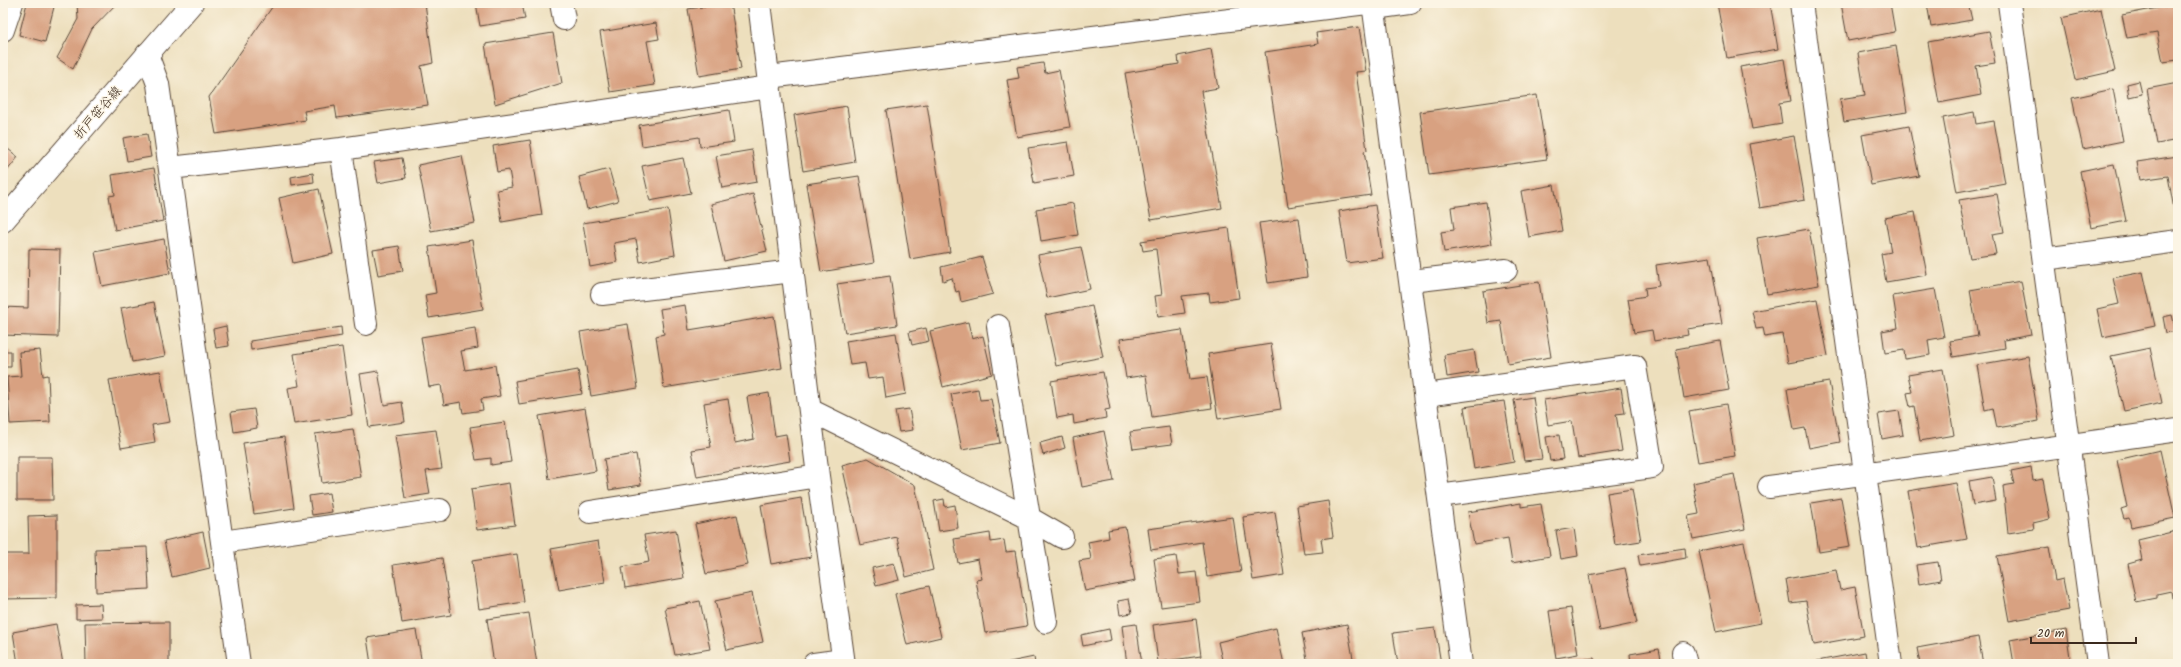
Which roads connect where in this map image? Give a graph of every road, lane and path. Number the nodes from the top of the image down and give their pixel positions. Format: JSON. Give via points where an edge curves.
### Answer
{"nodes":[{"id":1,"x":12,"y":3,"type":"edge"},
{"id":2,"x":192,"y":3,"type":"edge"},
{"id":3,"x":759,"y":3,"type":"edge"},
{"id":4,"x":1410,"y":3,"type":"edge"},
{"id":5,"x":1801,"y":3,"type":"edge"},
{"id":6,"x":2009,"y":3,"type":"edge"},
{"id":7,"x":1371,"y":5,"type":"edge"},
{"id":8,"x":3,"y":30,"type":"edge"},
{"id":9,"x":147,"y":54,"type":"junction"},
{"id":10,"x":770,"y":82,"type":"junction"},
{"id":11,"x":341,"y":149,"type":"junction"},
{"id":12,"x":170,"y":168,"type":"junction"},
{"id":13,"x":3,"y":222,"type":"edge"},
{"id":14,"x":2178,"y":241,"type":"edge"},
{"id":15,"x":2044,"y":259,"type":"junction"},
{"id":16,"x":1506,"y":270,"type":"dead end"},
{"id":17,"x":793,"y":271,"type":"junction"},
{"id":18,"x":1410,"y":281,"type":"junction"},
{"id":19,"x":602,"y":294,"type":"dead end"},
{"id":20,"x":366,"y":324,"type":"dead end"},
{"id":21,"x":998,"y":326,"type":"dead end"},
{"id":22,"x":1426,"y":395,"type":"junction"},
{"id":23,"x":810,"y":410,"type":"junction"},
{"id":24,"x":2178,"y":430,"type":"edge"},
{"id":25,"x":2068,"y":444,"type":"junction"},
{"id":26,"x":1864,"y":473,"type":"junction"},
{"id":27,"x":818,"y":476,"type":"junction"},
{"id":28,"x":1769,"y":487,"type":"dead end"},
{"id":29,"x":1439,"y":496,"type":"junction"},
{"id":30,"x":440,"y":510,"type":"dead end"},
{"id":31,"x":590,"y":512,"type":"dead end"},
{"id":32,"x":1029,"y":518,"type":"junction"},
{"id":33,"x":1062,"y":536,"type":"dead end"},
{"id":34,"x":222,"y":542,"type":"junction"},
{"id":35,"x":1046,"y":622,"type":"dead end"},
{"id":36,"x":843,"y":662,"type":"edge"},
{"id":37,"x":239,"y":664,"type":"edge"},
{"id":38,"x":814,"y":664,"type":"edge"},
{"id":39,"x":1462,"y":664,"type":"edge"},
{"id":40,"x":1891,"y":664,"type":"edge"},
{"id":41,"x":2098,"y":664,"type":"edge"}],
"edges":[{"from":1,"to":8,"type":"street"},
{"from":2,"to":9,"type":"street","name":"折戸笹谷線"},
{"from":3,"to":10,"type":"street"},
{"from":4,"to":7,"type":"street"},
{"from":5,"to":26,"type":"street"},
{"from":6,"to":15,"type":"street"},
{"from":7,"to":10,"type":"street"},
{"from":7,"to":18,"type":"street"},
{"from":9,"to":12,"type":"street","via":[[158,84]]},
{"from":9,"to":13,"type":"street","name":"折戸笹谷線"},
{"from":10,"to":11,"type":"street"},
{"from":10,"to":17,"type":"street"},
{"from":11,"to":12,"type":"street"},
{"from":11,"to":20,"type":"street"},
{"from":12,"to":34,"type":"street"},
{"from":14,"to":15,"type":"street"},
{"from":15,"to":25,"type":"street"},
{"from":16,"to":18,"type":"street"},
{"from":17,"to":19,"type":"street"},
{"from":17,"to":23,"type":"street"},
{"from":18,"to":22,"type":"street"},
{"from":21,"to":32,"type":"street"},
{"from":22,"to":29,"type":"street"},
{"from":22,"to":29,"type":"street","via":[[1635,366],[1652,467]]},
{"from":23,"to":27,"type":"street"},
{"from":23,"to":32,"type":"street"},
{"from":24,"to":25,"type":"street"},
{"from":25,"to":26,"type":"street"},
{"from":25,"to":41,"type":"street"},
{"from":26,"to":28,"type":"street"},
{"from":26,"to":40,"type":"street"},
{"from":27,"to":31,"type":"street"},
{"from":27,"to":36,"type":"street"},
{"from":29,"to":39,"type":"street"},
{"from":30,"to":34,"type":"street"},
{"from":32,"to":33,"type":"street"},
{"from":32,"to":35,"type":"street"},
{"from":34,"to":37,"type":"street"},
{"from":36,"to":38,"type":"street"}]}
